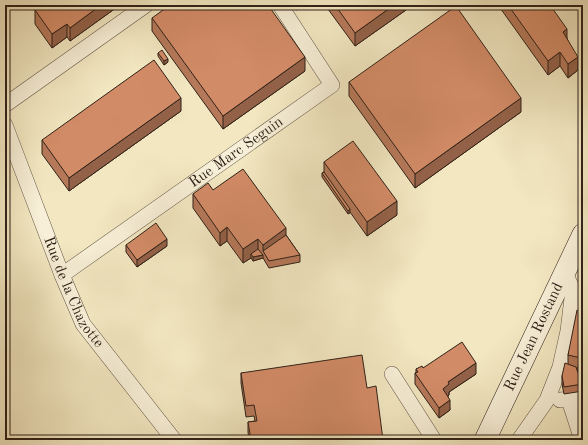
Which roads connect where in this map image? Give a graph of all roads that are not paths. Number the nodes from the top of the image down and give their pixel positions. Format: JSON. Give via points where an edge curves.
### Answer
{"nodes":[{"id":1,"x":146,"y":5,"type":"edge"},
{"id":2,"x":280,"y":5,"type":"edge"},
{"id":3,"x":5,"y":105,"type":"edge"},
{"id":4,"x":5,"y":125,"type":"edge"},
{"id":5,"x":583,"y":234,"type":"edge"},
{"id":6,"x":564,"y":271,"type":"junction"},
{"id":7,"x":62,"y":275,"type":"junction"},
{"id":8,"x":392,"y":374,"type":"dead end"},
{"id":9,"x":576,"y":399,"type":"edge"},
{"id":10,"x":547,"y":400,"type":"junction"},
{"id":11,"x":174,"y":440,"type":"edge"},
{"id":12,"x":434,"y":440,"type":"edge"},
{"id":13,"x":485,"y":440,"type":"edge"},
{"id":14,"x":519,"y":440,"type":"edge"},
{"id":15,"x":582,"y":440,"type":"edge"}],
"edges":[{"from":1,"to":3,"type":"street"},
{"from":2,"to":7,"type":"street","name":"Rue Marc Seguin","via":[[332,85]]},
{"from":4,"to":7,"type":"street","name":"Rue de la Chazotte"},
{"from":5,"to":6,"type":"main road","name":"Rue Jean Rostand"},
{"from":6,"to":10,"type":"street","via":[[573,290],[569,324],[560,367]]},
{"from":6,"to":13,"type":"main road","name":"Rue Jean Rostand"},
{"from":7,"to":11,"type":"street","name":"Rue de la Chazotte","via":[[83,324]]},
{"from":8,"to":12,"type":"street"},
{"from":9,"to":10,"type":"street"},
{"from":9,"to":15,"type":"street"},
{"from":10,"to":14,"type":"street"}]}
